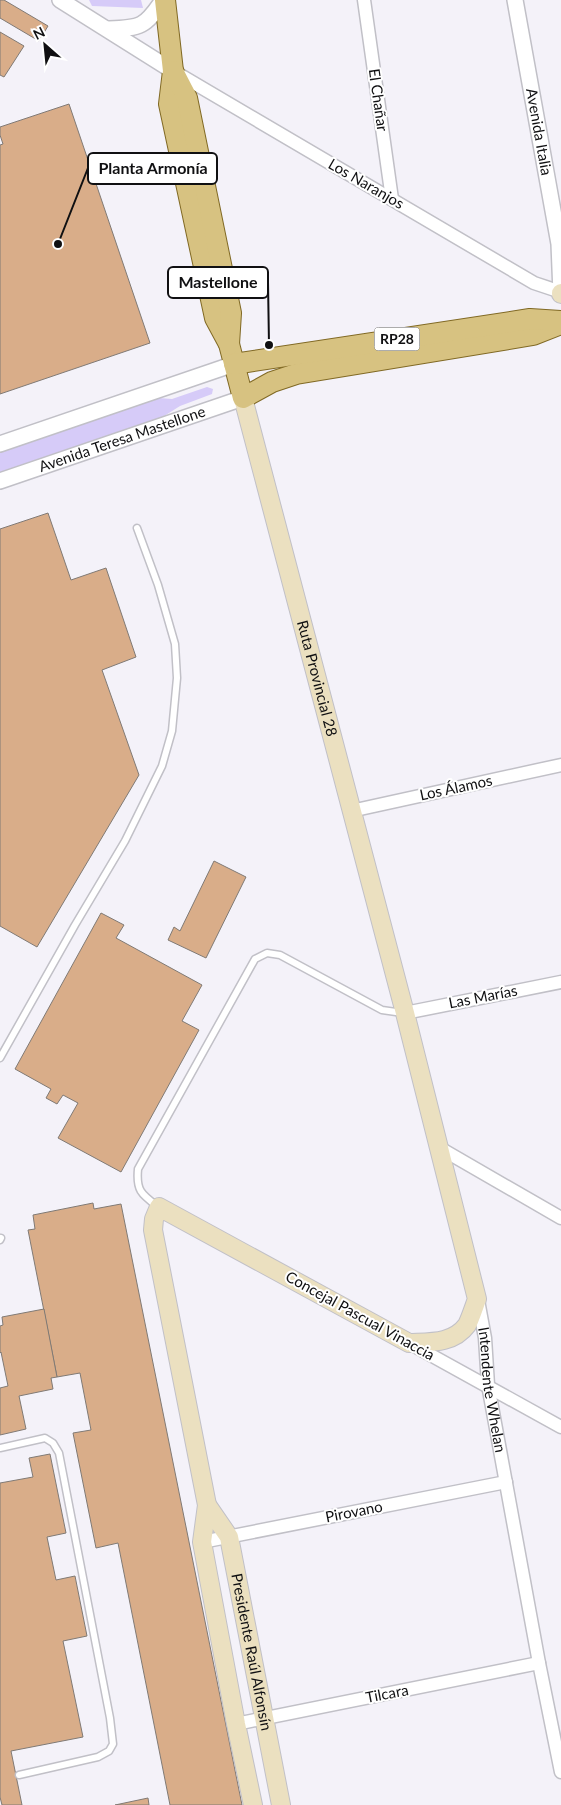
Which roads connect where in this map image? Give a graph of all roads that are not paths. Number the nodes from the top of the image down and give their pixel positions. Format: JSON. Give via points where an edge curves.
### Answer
{"nodes":[{"id":1,"x":164,"y":0,"type":"edge"},
{"id":2,"x":364,"y":0,"type":"edge"},
{"id":3,"x":515,"y":0,"type":"edge"},
{"id":4,"x":66,"y":2,"type":"edge"},
{"id":5,"x":109,"y":29,"type":"junction"},
{"id":6,"x":172,"y":71,"type":"junction"},
{"id":7,"x":392,"y":199,"type":"junction"},
{"id":8,"x":560,"y":244,"type":"edge"},
{"id":9,"x":561,"y":293,"type":"edge"},
{"id":10,"x":561,"y":323,"type":"edge"},
{"id":11,"x":234,"y":364,"type":"junction"},
{"id":12,"x":243,"y":398,"type":"junction"},
{"id":13,"x":0,"y":444,"type":"edge"},
{"id":14,"x":0,"y":481,"type":"edge"},
{"id":15,"x":137,"y":528,"type":"dead end"},
{"id":16,"x":561,"y":765,"type":"edge"},
{"id":17,"x":351,"y":811,"type":"junction"},
{"id":18,"x":561,"y":982,"type":"edge"},
{"id":19,"x":405,"y":1013,"type":"junction"},
{"id":20,"x":0,"y":1058,"type":"edge"},
{"id":21,"x":438,"y":1147,"type":"junction"},
{"id":22,"x":159,"y":1207,"type":"junction"},
{"id":23,"x":561,"y":1218,"type":"edge"},
{"id":24,"x":477,"y":1299,"type":"junction"},
{"id":25,"x":409,"y":1343,"type":"junction"},
{"id":26,"x":488,"y":1385,"type":"junction"},
{"id":27,"x":561,"y":1427,"type":"edge"},
{"id":28,"x":0,"y":1448,"type":"edge"},
{"id":29,"x":506,"y":1482,"type":"junction"},
{"id":30,"x":208,"y":1505,"type":"junction"},
{"id":31,"x":229,"y":1536,"type":"junction"},
{"id":32,"x":202,"y":1542,"type":"junction"},
{"id":33,"x":538,"y":1663,"type":"junction"},
{"id":34,"x":264,"y":1719,"type":"junction"},
{"id":35,"x":236,"y":1724,"type":"junction"},
{"id":36,"x":561,"y":1772,"type":"edge"},
{"id":37,"x":19,"y":1775,"type":"dead end"},
{"id":38,"x":253,"y":1805,"type":"edge"},
{"id":39,"x":281,"y":1805,"type":"edge"}],
"edges":[{"from":1,"to":5,"type":"street","via":[[142,25]]},
{"from":1,"to":6,"type":"main road"},
{"from":2,"to":7,"type":"street","name":"El Chañar"},
{"from":3,"to":8,"type":"street","name":"Avenida Italia"},
{"from":4,"to":5,"type":"street"},
{"from":5,"to":6,"type":"street"},
{"from":6,"to":7,"type":"street","name":"Los Naranjos"},
{"from":6,"to":11,"type":"main road","name":"Ruta Provincial 28","via":[[186,98],[191,117],[231,313],[229,344]]},
{"from":7,"to":9,"type":"street","name":"Los Naranjos","via":[[534,282]]},
{"from":8,"to":9,"type":"street","name":"Avenida Italia"},
{"from":10,"to":11,"type":"main road","number":"RP28","via":[[530,318]]},
{"from":10,"to":12,"type":"main road","number":"RP28","via":[[533,335],[296,374]]},
{"from":11,"to":12,"type":"main road","name":"Ruta Provincial 28"},
{"from":11,"to":13,"type":"street"},
{"from":12,"to":14,"type":"street","name":"Avenida Teresa Mastellone"},
{"from":12,"to":17,"type":"main road","name":"Ruta Provincial 28"},
{"from":15,"to":20,"type":"lane","via":[[176,644],[177,678],[172,731],[162,766],[125,841]]},
{"from":16,"to":17,"type":"street","name":"Los Álamos"},
{"from":17,"to":19,"type":"main road","name":"Ruta Provincial 28"},
{"from":18,"to":19,"type":"street","name":"Las Marías"},
{"from":19,"to":21,"type":"main road","name":"Intendente Whelan"},
{"from":19,"to":22,"type":"lane","via":[[382,1010],[280,955],[267,953],[255,959],[138,1169],[136,1182],[144,1196]]},
{"from":21,"to":23,"type":"street"},
{"from":21,"to":24,"type":"main road","name":"Intendente Whelan"},
{"from":22,"to":25,"type":"main road","name":"Concejal Pascual Vinaccia"},
{"from":22,"to":30,"type":"main road","name":"Presidente Raúl Alfonsín","via":[[153,1230]]},
{"from":24,"to":25,"type":"main road","via":[[467,1324],[458,1334],[446,1340]]},
{"from":24,"to":26,"type":"street","name":"Intendente Whelan","via":[[486,1338]]},
{"from":25,"to":26,"type":"street","name":"Concejal Pascual Vinaccia"},
{"from":26,"to":27,"type":"street","name":"Concejal Pascual Vinaccia"},
{"from":26,"to":29,"type":"street","name":"Intendente Whelan"},
{"from":28,"to":37,"type":"lane","via":[[45,1438],[53,1442],[59,1453],[113,1744],[109,1751],[98,1757]]},
{"from":29,"to":31,"type":"street","name":"Pirovano"},
{"from":29,"to":33,"type":"street","name":"Intendente Whelan"},
{"from":30,"to":31,"type":"main road","name":"Presidente Raúl Alfonsín"},
{"from":30,"to":32,"type":"main road","name":"Presidente Raúl Alfonsín"},
{"from":31,"to":32,"type":"street","name":"Pirovano"},
{"from":31,"to":34,"type":"main road","name":"Presidente Raúl Alfonsín"},
{"from":32,"to":35,"type":"main road","name":"Presidente Raúl Alfonsín"},
{"from":33,"to":34,"type":"street","name":"Tilcara"},
{"from":33,"to":36,"type":"street","name":"Intendente Whelan"},
{"from":34,"to":35,"type":"street","name":"Tilcara"},
{"from":34,"to":39,"type":"main road","name":"Presidente Raúl Alfonsín"},
{"from":35,"to":38,"type":"main road","name":"Presidente Raúl Alfonsín"}]}
